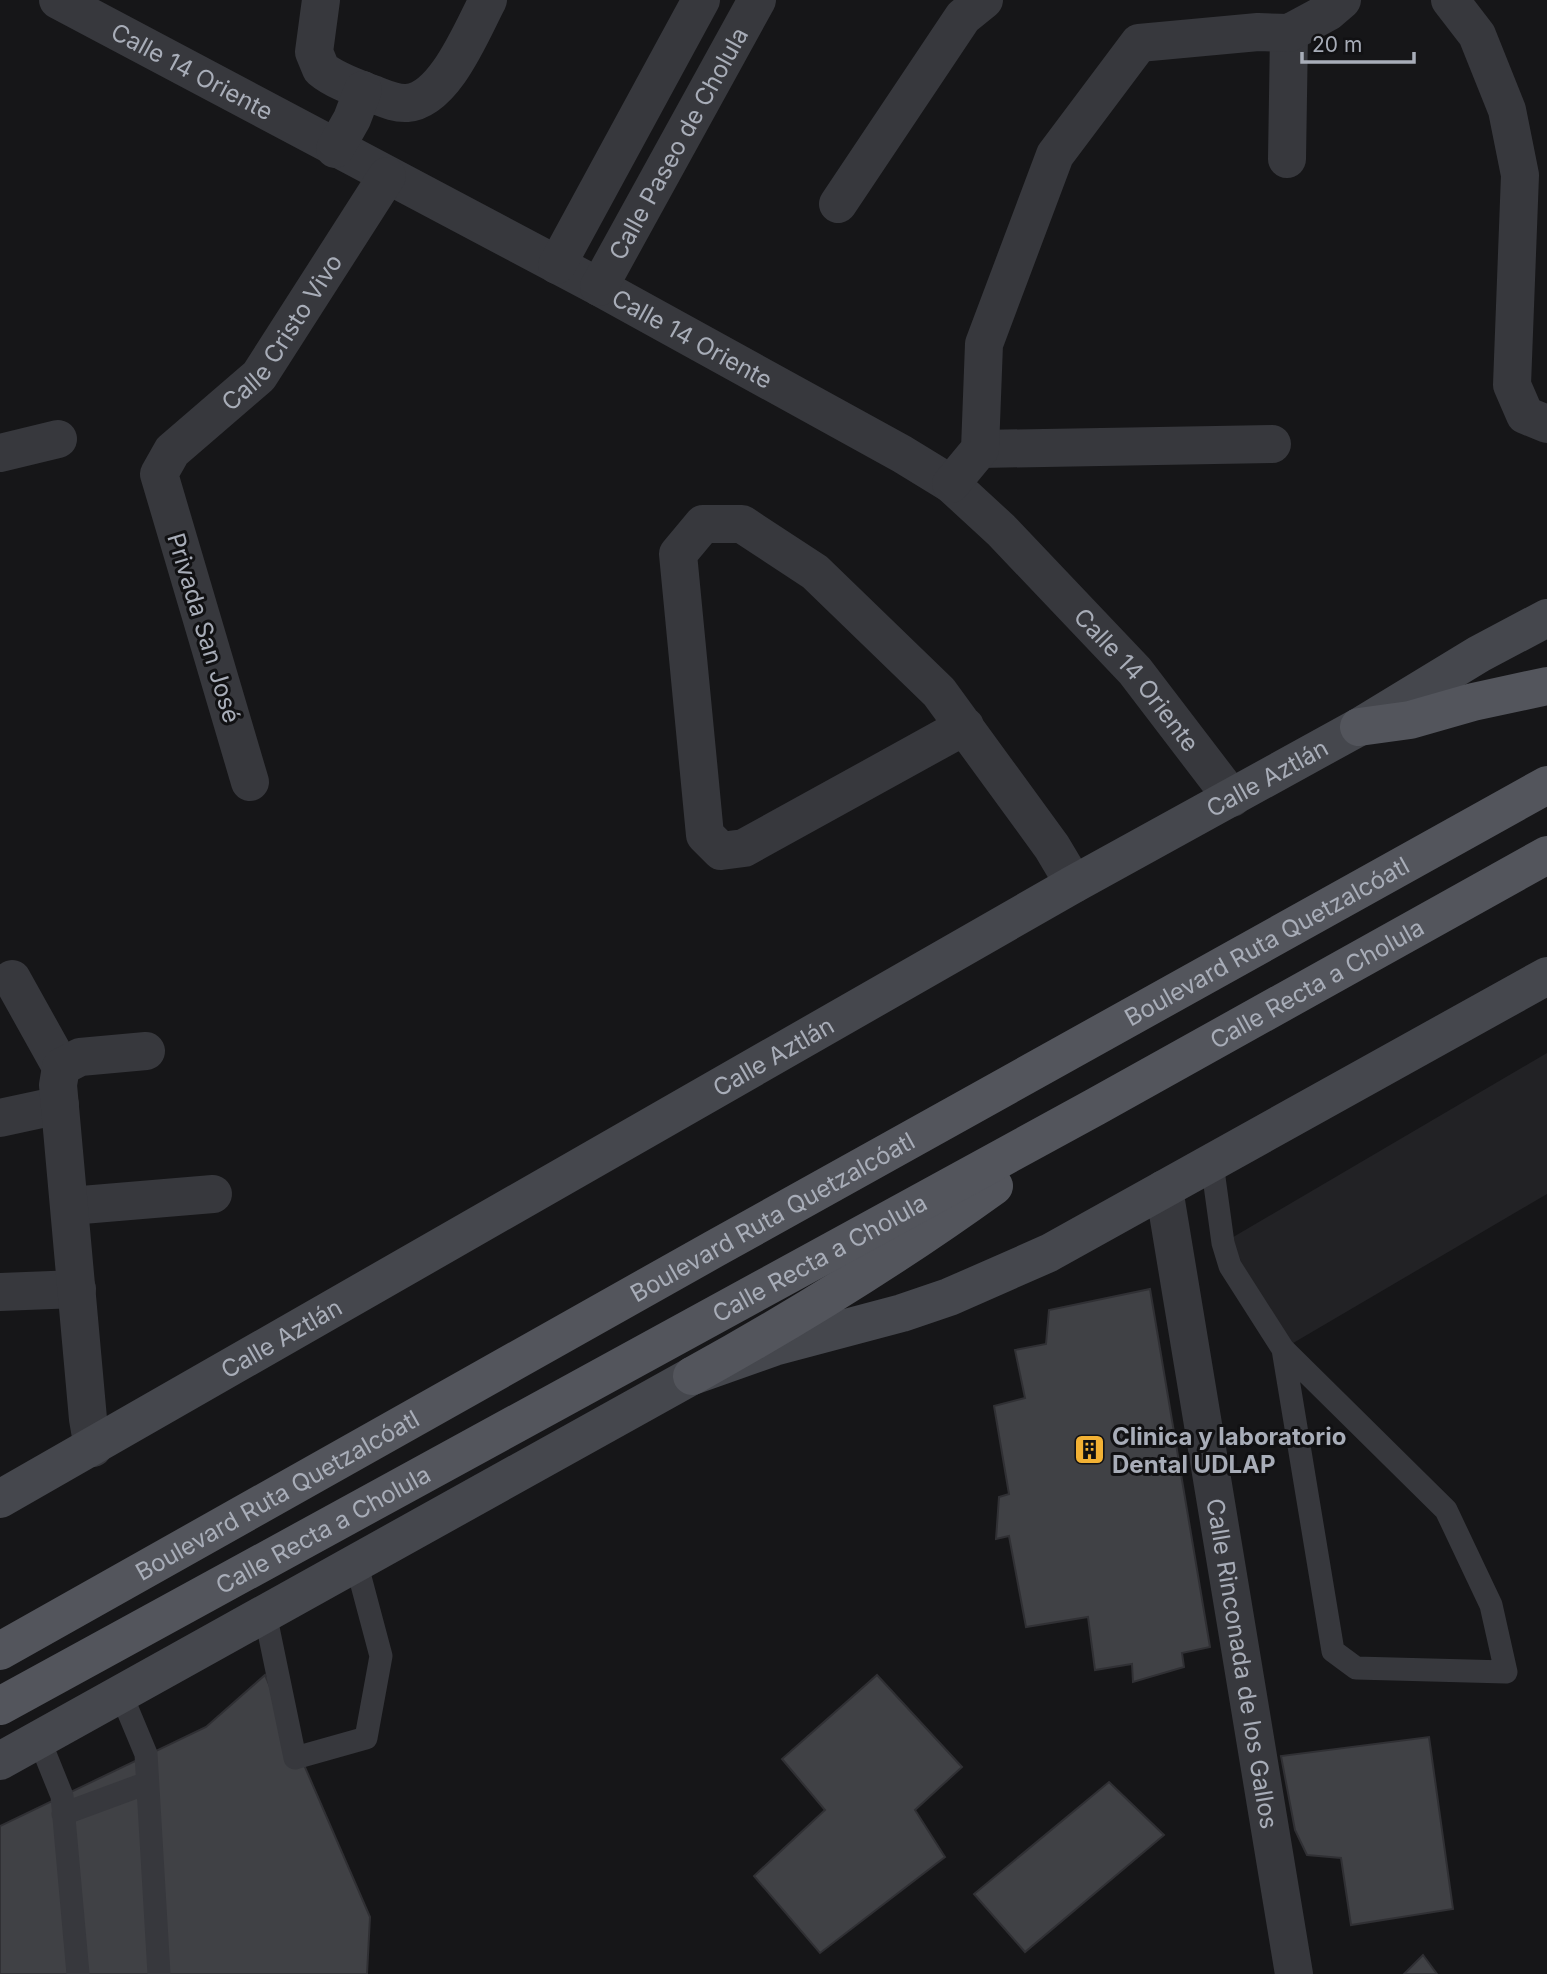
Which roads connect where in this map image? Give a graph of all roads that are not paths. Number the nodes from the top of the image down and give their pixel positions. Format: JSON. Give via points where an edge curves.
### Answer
{"nodes":[{"id":1,"x":58,"y":0,"type":"edge"},
{"id":2,"x":321,"y":0,"type":"edge"},
{"id":3,"x":488,"y":0,"type":"edge"},
{"id":4,"x":701,"y":0,"type":"edge"},
{"id":5,"x":757,"y":0,"type":"edge"},
{"id":6,"x":1342,"y":0,"type":"edge"},
{"id":7,"x":1450,"y":0,"type":"edge"},
{"id":8,"x":971,"y":6,"type":"edge"},
{"id":9,"x":1289,"y":33,"type":"junction"},
{"id":10,"x":363,"y":90,"type":"junction"},
{"id":11,"x":335,"y":149,"type":"junction"},
{"id":12,"x":1287,"y":159,"type":"dead end"},
{"id":13,"x":387,"y":176,"type":"junction"},
{"id":14,"x":838,"y":204,"type":"dead end"},
{"id":15,"x":556,"y":265,"type":"junction"},
{"id":16,"x":599,"y":287,"type":"junction"},
{"id":17,"x":1547,"y":424,"type":"edge"},
{"id":18,"x":58,"y":439,"type":"dead end"},
{"id":19,"x":1272,"y":444,"type":"dead end"},
{"id":20,"x":980,"y":449,"type":"junction"},
{"id":21,"x":0,"y":453,"type":"edge"},
{"id":22,"x":159,"y":474,"type":"joint"},
{"id":23,"x":951,"y":484,"type":"junction"},
{"id":24,"x":1547,"y":618,"type":"edge"},
{"id":25,"x":1547,"y":686,"type":"edge"},
{"id":26,"x":965,"y":726,"type":"junction"},
{"id":27,"x":1359,"y":727,"type":"junction"},
{"id":28,"x":250,"y":782,"type":"dead end"},
{"id":29,"x":1547,"y":785,"type":"edge"},
{"id":30,"x":1232,"y":798,"type":"junction"},
{"id":31,"x":1547,"y":855,"type":"edge"},
{"id":32,"x":1074,"y":884,"type":"junction"},
{"id":33,"x":1547,"y":976,"type":"edge"},
{"id":34,"x":12,"y":979,"type":"dead end"},
{"id":35,"x":146,"y":1051,"type":"dead end"},
{"id":36,"x":61,"y":1067,"type":"junction"},
{"id":37,"x":60,"y":1105,"type":"junction"},
{"id":38,"x":1095,"y":1107,"type":"junction"},
{"id":39,"x":0,"y":1118,"type":"edge"},
{"id":40,"x":1212,"y":1163,"type":"junction"},
{"id":41,"x":1164,"y":1189,"type":"junction"},
{"id":42,"x":213,"y":1194,"type":"dead end"},
{"id":43,"x":70,"y":1206,"type":"junction"},
{"id":44,"x":77,"y":1289,"type":"junction"},
{"id":45,"x":0,"y":1292,"type":"edge"},
{"id":46,"x":1283,"y":1349,"type":"junction"},
{"id":47,"x":692,"y":1377,"type":"junction"},
{"id":48,"x":93,"y":1448,"type":"junction"},
{"id":49,"x":0,"y":1499,"type":"edge"},
{"id":50,"x":356,"y":1562,"type":"junction"},
{"id":51,"x":265,"y":1613,"type":"junction"},
{"id":52,"x":0,"y":1651,"type":"edge"},
{"id":53,"x":121,"y":1694,"type":"junction"},
{"id":54,"x":0,"y":1706,"type":"edge"},
{"id":55,"x":39,"y":1739,"type":"junction"},
{"id":56,"x":0,"y":1761,"type":"edge"},
{"id":57,"x":147,"y":1783,"type":"junction"},
{"id":58,"x":63,"y":1814,"type":"junction"},
{"id":59,"x":1297,"y":1970,"type":"edge"},
{"id":60,"x":78,"y":1974,"type":"edge"},
{"id":61,"x":159,"y":1974,"type":"edge"}],
"edges":[{"from":1,"to":11,"type":"street","name":"Calle 14 Oriente"},
{"from":2,"to":10,"type":"street","via":[[314,52],[317,64],[326,74]]},
{"from":3,"to":10,"type":"street","via":[[433,92],[408,103]]},
{"from":4,"to":15,"type":"street","name":"Calle Paseo de Cholula"},
{"from":5,"to":16,"type":"street","name":"Calle Paseo de Cholula"},
{"from":6,"to":9,"type":"street"},
{"from":7,"to":17,"type":"street","via":[[1477,35],[1507,110],[1520,176],[1512,384],[1525,415]]},
{"from":8,"to":14,"type":"street"},
{"from":9,"to":12,"type":"street"},
{"from":9,"to":20,"type":"street","via":[[1139,43],[1055,155],[984,344]]},
{"from":10,"to":11,"type":"street"},
{"from":11,"to":13,"type":"street","name":"Calle 14 Oriente"},
{"from":13,"to":15,"type":"street","name":"Calle 14 Oriente"},
{"from":13,"to":22,"type":"street","name":"Calle Cristo Vivo","via":[[259,376],[172,451]]},
{"from":15,"to":16,"type":"street","name":"Calle 14 Oriente"},
{"from":16,"to":23,"type":"street","name":"Calle 14 Oriente"},
{"from":18,"to":21,"type":"street"},
{"from":19,"to":20,"type":"street"},
{"from":20,"to":23,"type":"street"},
{"from":22,"to":28,"type":"street","name":"Privada San José"},
{"from":23,"to":30,"type":"street","name":"Calle 14 Oriente","via":[[1135,671]]},
{"from":24,"to":27,"type":"main road","name":"Calle Aztlán"},
{"from":25,"to":27,"type":"main road","via":[[1410,720]]},
{"from":26,"to":26,"type":"street","via":[[939,692],[816,572],[742,524],[703,524],[678,554],[705,835],[721,851],[744,848]]},
{"from":26,"to":32,"type":"street"},
{"from":27,"to":30,"type":"main road","name":"Calle Aztlán"},
{"from":29,"to":52,"type":"main road","name":"Boulevard Ruta Quetzalcóatl"},
{"from":30,"to":32,"type":"main road","name":"Calle Aztlán"},
{"from":31,"to":38,"type":"main road","name":"Calle Recta a Cholula"},
{"from":32,"to":48,"type":"main road","name":"Calle Aztlán"},
{"from":33,"to":40,"type":"main road"},
{"from":34,"to":36,"type":"street"},
{"from":35,"to":36,"type":"street","via":[[80,1057]]},
{"from":36,"to":37,"type":"street"},
{"from":37,"to":39,"type":"street"},
{"from":37,"to":43,"type":"street"},
{"from":38,"to":47,"type":"main road","via":[[924,1237]]},
{"from":38,"to":54,"type":"main road","name":"Calle Recta a Cholula"},
{"from":40,"to":41,"type":"main road"},
{"from":40,"to":46,"type":"lane","via":[[1230,1266]]},
{"from":41,"to":47,"type":"main road","via":[[1049,1254],[949,1297],[774,1347]]},
{"from":41,"to":59,"type":"street","name":"Calle Rinconada de los Gallos"},
{"from":42,"to":43,"type":"street"},
{"from":43,"to":44,"type":"street"},
{"from":44,"to":45,"type":"street"},
{"from":44,"to":48,"type":"street"},
{"from":46,"to":46,"type":"lane","via":[[1333,1651],[1356,1668],[1506,1672],[1490,1605],[1447,1510]]},
{"from":47,"to":50,"type":"main road"},
{"from":48,"to":49,"type":"main road","name":"Calle Aztlán"},
{"from":50,"to":51,"type":"main road"},
{"from":50,"to":51,"type":"lane","via":[[381,1656],[366,1738],[295,1758]]},
{"from":51,"to":53,"type":"main road"},
{"from":53,"to":55,"type":"main road"},
{"from":53,"to":57,"type":"lane","via":[[146,1754]]},
{"from":55,"to":56,"type":"main road"},
{"from":55,"to":58,"type":"lane","via":[[61,1796]]},
{"from":57,"to":58,"type":"lane"},
{"from":57,"to":61,"type":"lane"},
{"from":58,"to":60,"type":"lane"}]}
